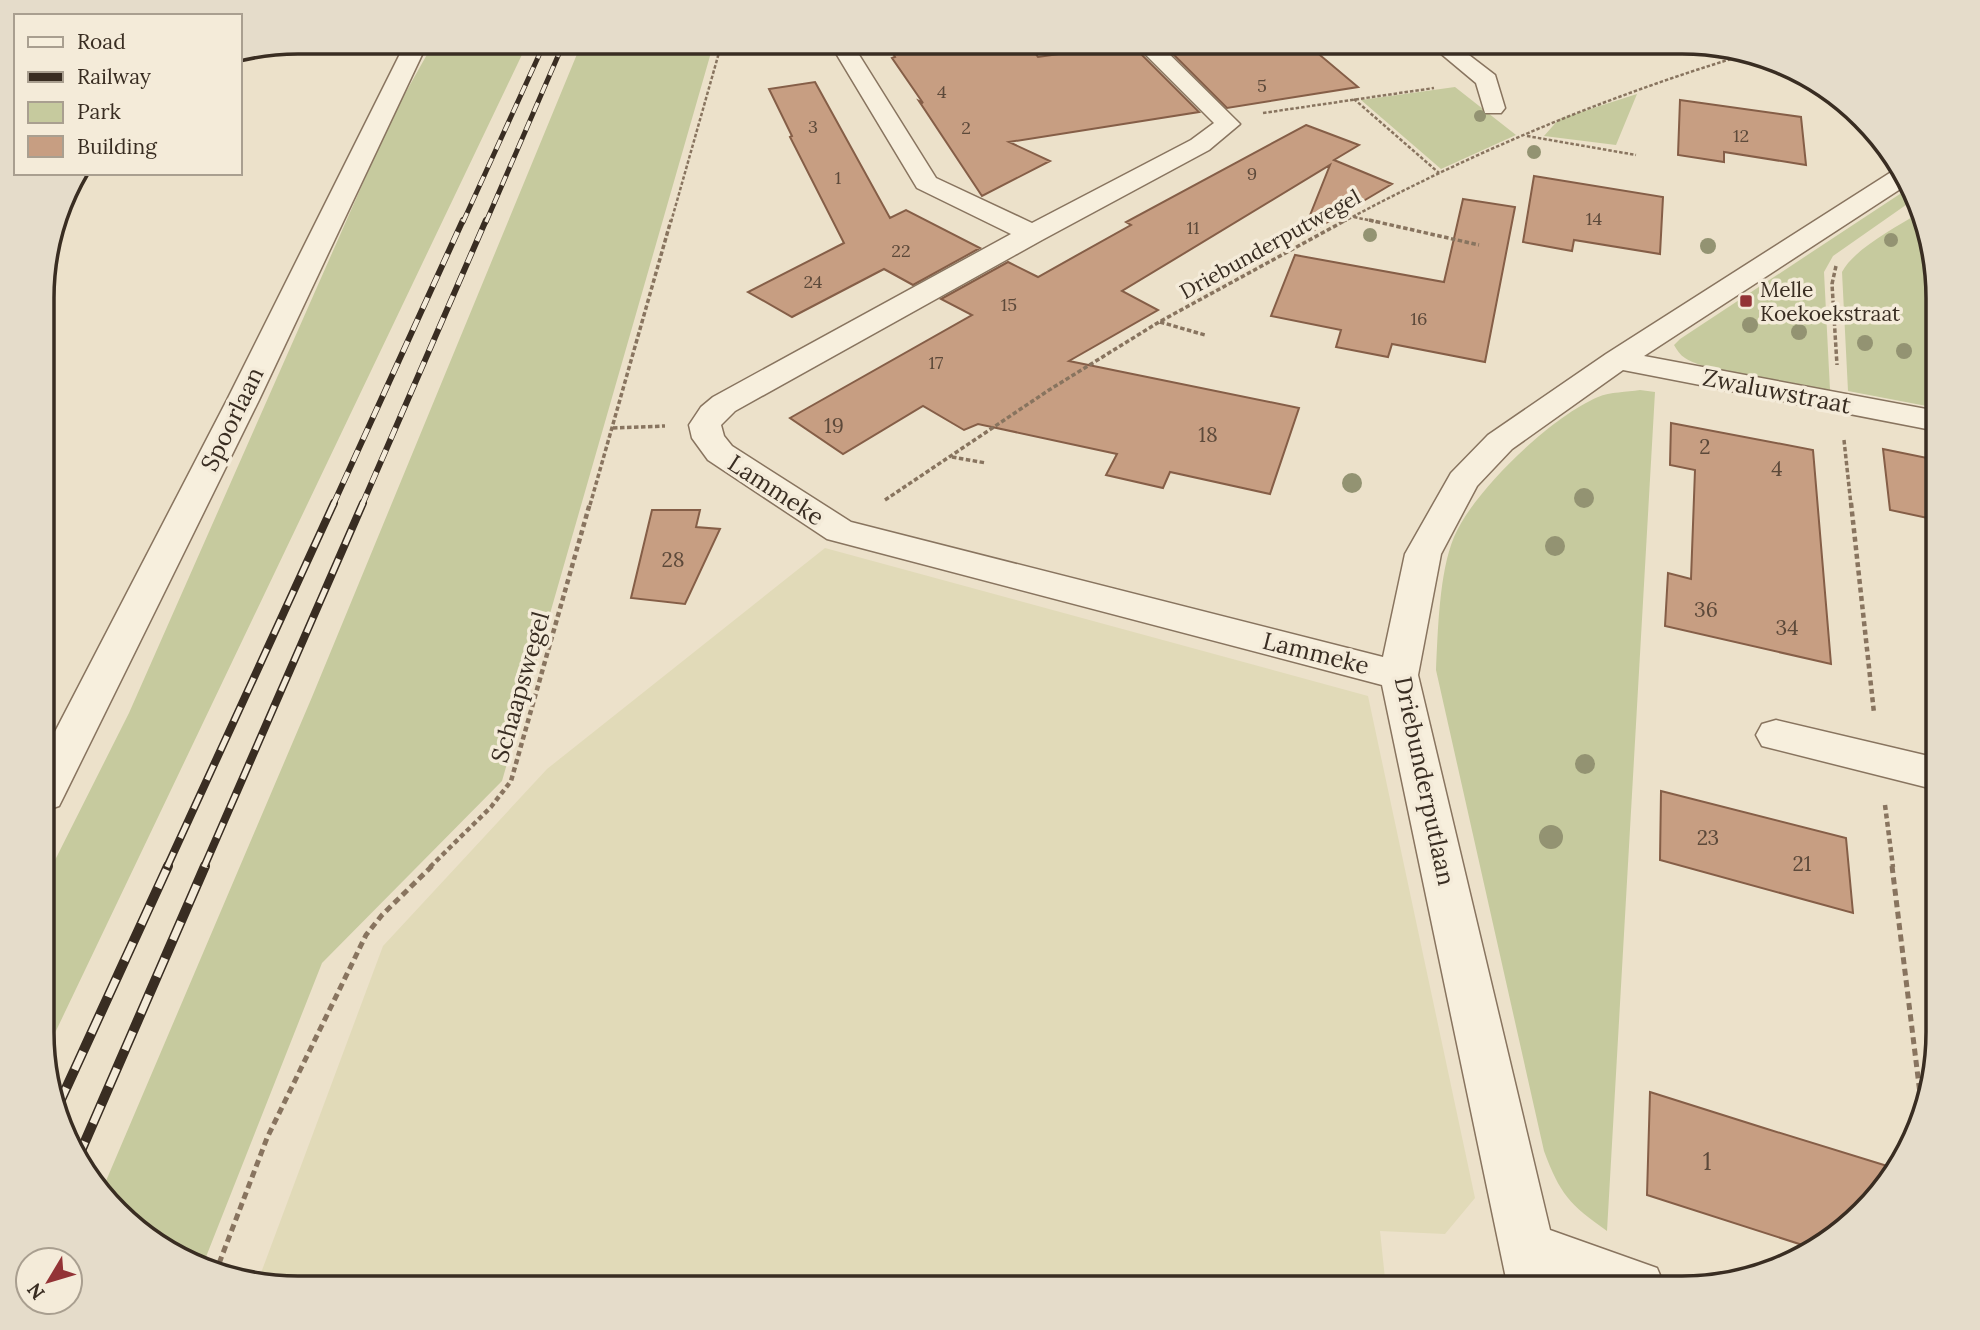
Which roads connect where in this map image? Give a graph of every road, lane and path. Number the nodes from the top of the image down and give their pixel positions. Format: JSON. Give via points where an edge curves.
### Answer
{"nodes":[{"id":1,"x":1157,"y":54,"type":"edge"},
{"id":2,"x":1454,"y":54,"type":"edge"},
{"id":3,"x":411,"y":55,"type":"edge"},
{"id":4,"x":718,"y":55,"type":"edge"},
{"id":5,"x":848,"y":55,"type":"edge"},
{"id":6,"x":1731,"y":60,"type":"edge"},
{"id":7,"x":1487,"y":80,"type":"junction"},
{"id":8,"x":1354,"y":99,"type":"junction"},
{"id":9,"x":1493,"y":108,"type":"dead end"},
{"id":10,"x":1227,"y":124,"type":"junction"},
{"id":11,"x":1526,"y":136,"type":"junction"},
{"id":12,"x":1636,"y":155,"type":"dead end"},
{"id":13,"x":1439,"y":173,"type":"junction"},
{"id":14,"x":1895,"y":180,"type":"edge"},
{"id":15,"x":1353,"y":217,"type":"junction"},
{"id":16,"x":1032,"y":234,"type":"junction"},
{"id":17,"x":1479,"y":245,"type":"dead end"},
{"id":18,"x":1842,"y":259,"type":"dead end"},
{"id":19,"x":1159,"y":322,"type":"junction"},
{"id":20,"x":1205,"y":335,"type":"dead end"},
{"id":21,"x":1617,"y":360,"type":"junction"},
{"id":22,"x":1839,"y":402,"type":"junction"},
{"id":23,"x":1925,"y":419,"type":"edge"},
{"id":24,"x":951,"y":457,"type":"junction"},
{"id":25,"x":986,"y":463,"type":"dead end"},
{"id":26,"x":839,"y":531,"type":"junction"},
{"id":27,"x":1399,"y":675,"type":"junction"},
{"id":28,"x":1776,"y":735,"type":"dead end"},
{"id":29,"x":1880,"y":760,"type":"junction"},
{"id":30,"x":1925,"y":771,"type":"edge"},
{"id":31,"x":54,"y":774,"type":"edge"},
{"id":32,"x":1919,"y":1086,"type":"edge"},
{"id":33,"x":219,"y":1263,"type":"edge"},
{"id":34,"x":1532,"y":1268,"type":"edge"},
{"id":35,"x":1572,"y":1275,"type":"edge"}],
"edges":[{"from":1,"to":10,"type":"street"},
{"from":2,"to":7,"type":"street"},
{"from":3,"to":31,"type":"street","name":"Spoorlaan"},
{"from":4,"to":33,"type":"path","name":"Schaapswegel","via":[[511,781],[366,934],[267,1138]]},
{"from":5,"to":16,"type":"street","via":[[926,183]]},
{"from":6,"to":11,"type":"path","name":"Driebunderputwegel","via":[[1667,78]]},
{"from":7,"to":8,"type":"path"},
{"from":7,"to":9,"type":"street"},
{"from":8,"to":10,"type":"path","via":[[1250,115]]},
{"from":8,"to":13,"type":"path"},
{"from":10,"to":16,"type":"street","name":"Lammeke","via":[[1200,145]]},
{"from":11,"to":12,"type":"path"},
{"from":11,"to":13,"type":"path","name":"Driebunderputwegel"},
{"from":13,"to":15,"type":"path","name":"Driebunderputwegel"},
{"from":14,"to":21,"type":"street","name":"Driebunderputlaan"},
{"from":15,"to":17,"type":"path"},
{"from":15,"to":19,"type":"path","name":"Driebunderputwegel"},
{"from":16,"to":26,"type":"street","name":"Lammeke","via":[[712,414],[705,425],[720,453]]},
{"from":18,"to":22,"type":"path","via":[[1835,267],[1832,284]]},
{"from":19,"to":20,"type":"path"},
{"from":19,"to":24,"type":"path","name":"Driebunderputwegel"},
{"from":21,"to":22,"type":"street","name":"Zwaluwstraat"},
{"from":21,"to":27,"type":"street","name":"Driebunderputlaan","via":[[1500,442],[1463,481],[1423,554]]},
{"from":22,"to":23,"type":"street","name":"Zwaluwstraat"},
{"from":22,"to":29,"type":"path"},
{"from":24,"to":25,"type":"path"},
{"from":24,"to":26,"type":"path","name":"Driebunderputwegel"},
{"from":26,"to":27,"type":"street","name":"Lammeke"},
{"from":27,"to":34,"type":"street","name":"Driebunderputlaan"},
{"from":28,"to":29,"type":"street"},
{"from":29,"to":30,"type":"street"},
{"from":29,"to":32,"type":"path"},
{"from":34,"to":35,"type":"street"}]}
